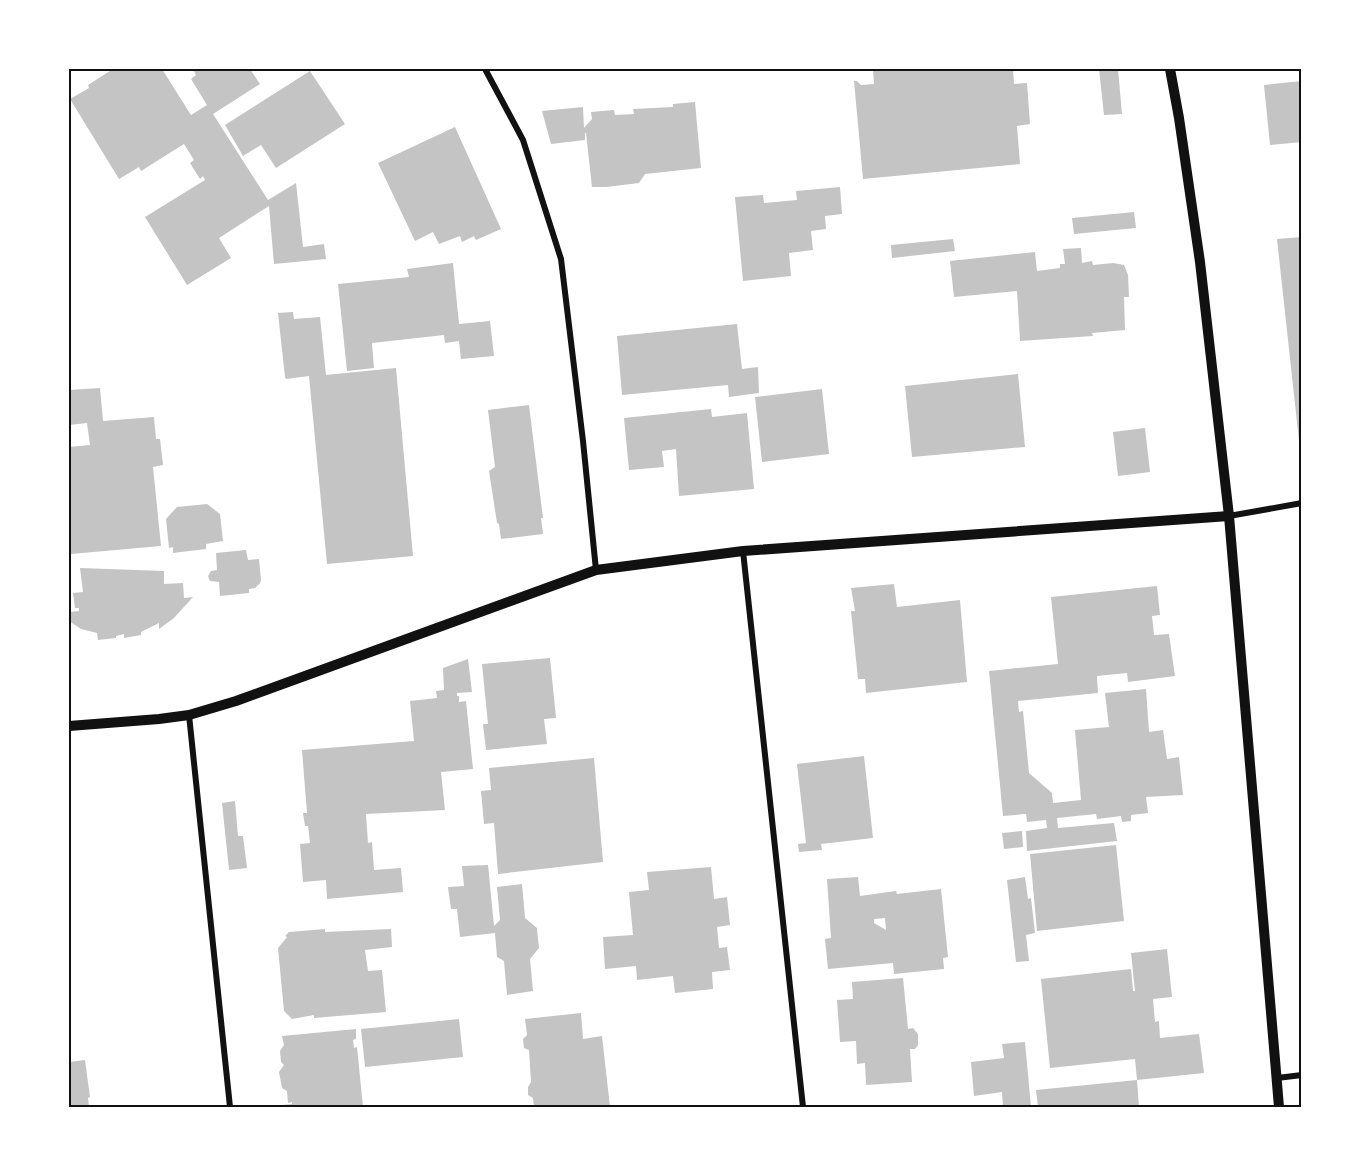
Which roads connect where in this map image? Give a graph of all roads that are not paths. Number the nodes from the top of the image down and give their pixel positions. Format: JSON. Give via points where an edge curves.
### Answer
{"nodes":[{"id":1,"x":485,"y":69,"type":"edge"},
{"id":2,"x":1170,"y":69,"type":"edge"},
{"id":3,"x":1302,"y":503,"type":"edge"},
{"id":4,"x":1229,"y":516,"type":"junction"},
{"id":5,"x":743,"y":551,"type":"junction"},
{"id":6,"x":596,"y":570,"type":"junction"},
{"id":7,"x":189,"y":715,"type":"junction"},
{"id":8,"x":69,"y":726,"type":"edge"},
{"id":9,"x":1302,"y":1075,"type":"edge"},
{"id":10,"x":1277,"y":1078,"type":"junction"},
{"id":11,"x":230,"y":1107,"type":"edge"},
{"id":12,"x":803,"y":1107,"type":"edge"},
{"id":13,"x":1279,"y":1107,"type":"edge"}],
"edges":[{"from":1,"to":6,"type":"street","via":[[523,140],[561,260]]},
{"from":2,"to":4,"type":"street","via":[[1200,262]]},
{"from":3,"to":4,"type":"street"},
{"from":4,"to":5,"type":"street"},
{"from":4,"to":10,"type":"street"},
{"from":5,"to":6,"type":"street"},
{"from":5,"to":12,"type":"street"},
{"from":6,"to":7,"type":"street"},
{"from":7,"to":8,"type":"street"},
{"from":7,"to":11,"type":"street"},
{"from":9,"to":10,"type":"street"},
{"from":10,"to":13,"type":"street"}]}
